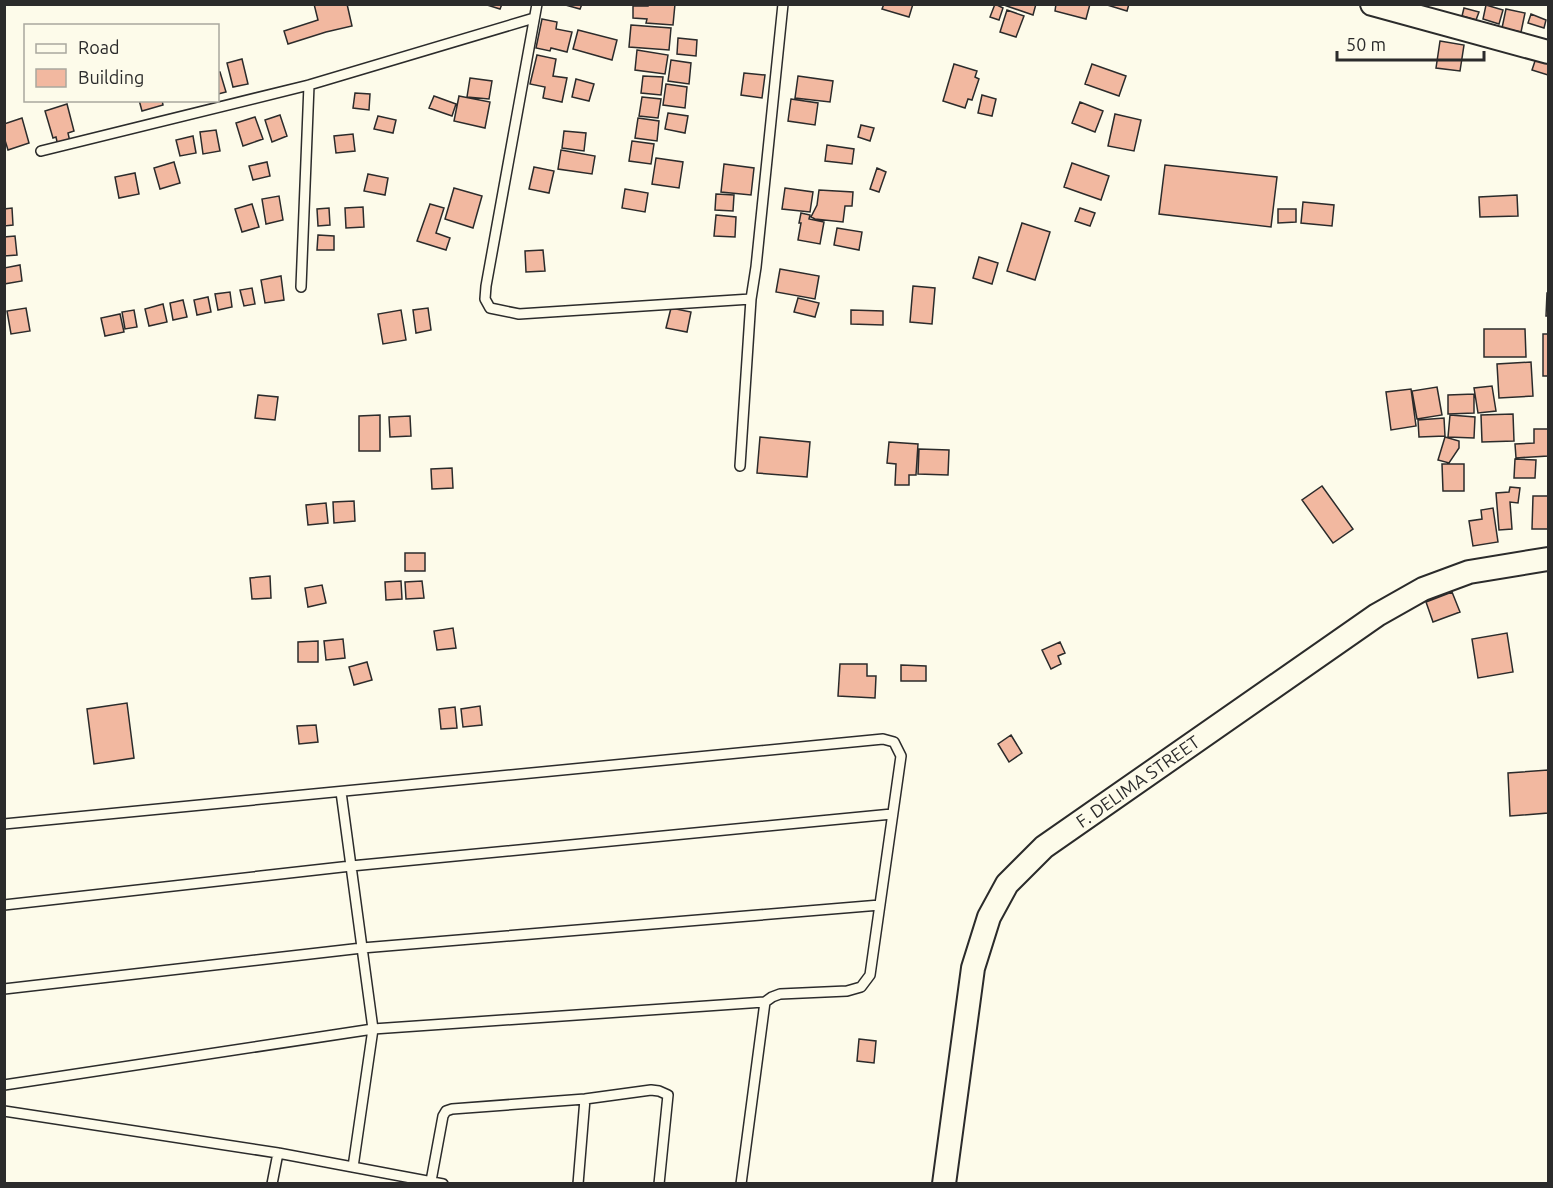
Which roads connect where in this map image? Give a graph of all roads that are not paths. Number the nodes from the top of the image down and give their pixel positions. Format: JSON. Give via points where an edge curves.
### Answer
{"nodes":[{"id":1,"x":537,"y":4,"type":"edge"},
{"id":2,"x":783,"y":4,"type":"edge"},
{"id":3,"x":1372,"y":4,"type":"edge"},
{"id":4,"x":534,"y":18,"type":"junction"},
{"id":5,"x":1548,"y":52,"type":"edge"},
{"id":6,"x":309,"y":85,"type":"junction"},
{"id":7,"x":41,"y":151,"type":"dead end"},
{"id":8,"x":301,"y":287,"type":"dead end"},
{"id":9,"x":751,"y":299,"type":"junction"},
{"id":10,"x":740,"y":466,"type":"dead end"},
{"id":11,"x":1548,"y":559,"type":"edge"},
{"id":12,"x":341,"y":792,"type":"junction"},
{"id":13,"x":892,"y":814,"type":"junction"},
{"id":14,"x":4,"y":824,"type":"edge"},
{"id":15,"x":351,"y":866,"type":"junction"},
{"id":16,"x":4,"y":905,"type":"edge"},
{"id":17,"x":880,"y":905,"type":"junction"},
{"id":18,"x":362,"y":948,"type":"junction"},
{"id":19,"x":4,"y":989,"type":"edge"},
{"id":20,"x":765,"y":1002,"type":"junction"},
{"id":21,"x":373,"y":1029,"type":"junction"},
{"id":22,"x":4,"y":1084,"type":"edge"},
{"id":23,"x":585,"y":1099,"type":"junction"},
{"id":24,"x":4,"y":1111,"type":"edge"},
{"id":25,"x":278,"y":1153,"type":"junction"},
{"id":26,"x":353,"y":1167,"type":"junction"},
{"id":27,"x":431,"y":1181,"type":"junction"},
{"id":28,"x":272,"y":1184,"type":"edge"},
{"id":29,"x":443,"y":1184,"type":"edge"},
{"id":30,"x":578,"y":1184,"type":"edge"},
{"id":31,"x":659,"y":1184,"type":"edge"},
{"id":32,"x":741,"y":1184,"type":"edge"},
{"id":33,"x":944,"y":1184,"type":"edge"}],
"edges":[{"from":1,"to":4,"type":"lane"},
{"from":2,"to":9,"type":"lane"},
{"from":3,"to":5,"type":"street"},
{"from":4,"to":6,"type":"lane"},
{"from":4,"to":9,"type":"lane","via":[[486,286],[485,298],[490,308],[519,314]]},
{"from":6,"to":7,"type":"lane"},
{"from":6,"to":8,"type":"lane"},
{"from":9,"to":10,"type":"lane"},
{"from":11,"to":33,"type":"street","name":"F. DELIMA STREET","via":[[1469,572],[1423,589],[1377,615],[1044,848],[1007,884],[989,917],[973,968]]},
{"from":12,"to":13,"type":"lane","via":[[883,739],[894,742],[901,756]]},
{"from":12,"to":14,"type":"lane"},
{"from":12,"to":15,"type":"lane"},
{"from":13,"to":15,"type":"lane"},
{"from":13,"to":17,"type":"lane"},
{"from":15,"to":16,"type":"lane"},
{"from":15,"to":18,"type":"lane"},
{"from":17,"to":18,"type":"lane"},
{"from":17,"to":20,"type":"lane","via":[[870,975],[861,987],[780,994]]},
{"from":18,"to":19,"type":"lane"},
{"from":18,"to":21,"type":"lane"},
{"from":20,"to":21,"type":"lane"},
{"from":20,"to":32,"type":"lane"},
{"from":21,"to":22,"type":"lane"},
{"from":21,"to":26,"type":"lane"},
{"from":23,"to":27,"type":"lane","via":[[446,1111]]},
{"from":23,"to":30,"type":"lane"},
{"from":23,"to":31,"type":"lane","via":[[651,1090],[668,1095]]},
{"from":24,"to":25,"type":"lane"},
{"from":25,"to":26,"type":"lane"},
{"from":25,"to":28,"type":"lane"},
{"from":26,"to":27,"type":"lane"},
{"from":27,"to":29,"type":"lane"}]}
